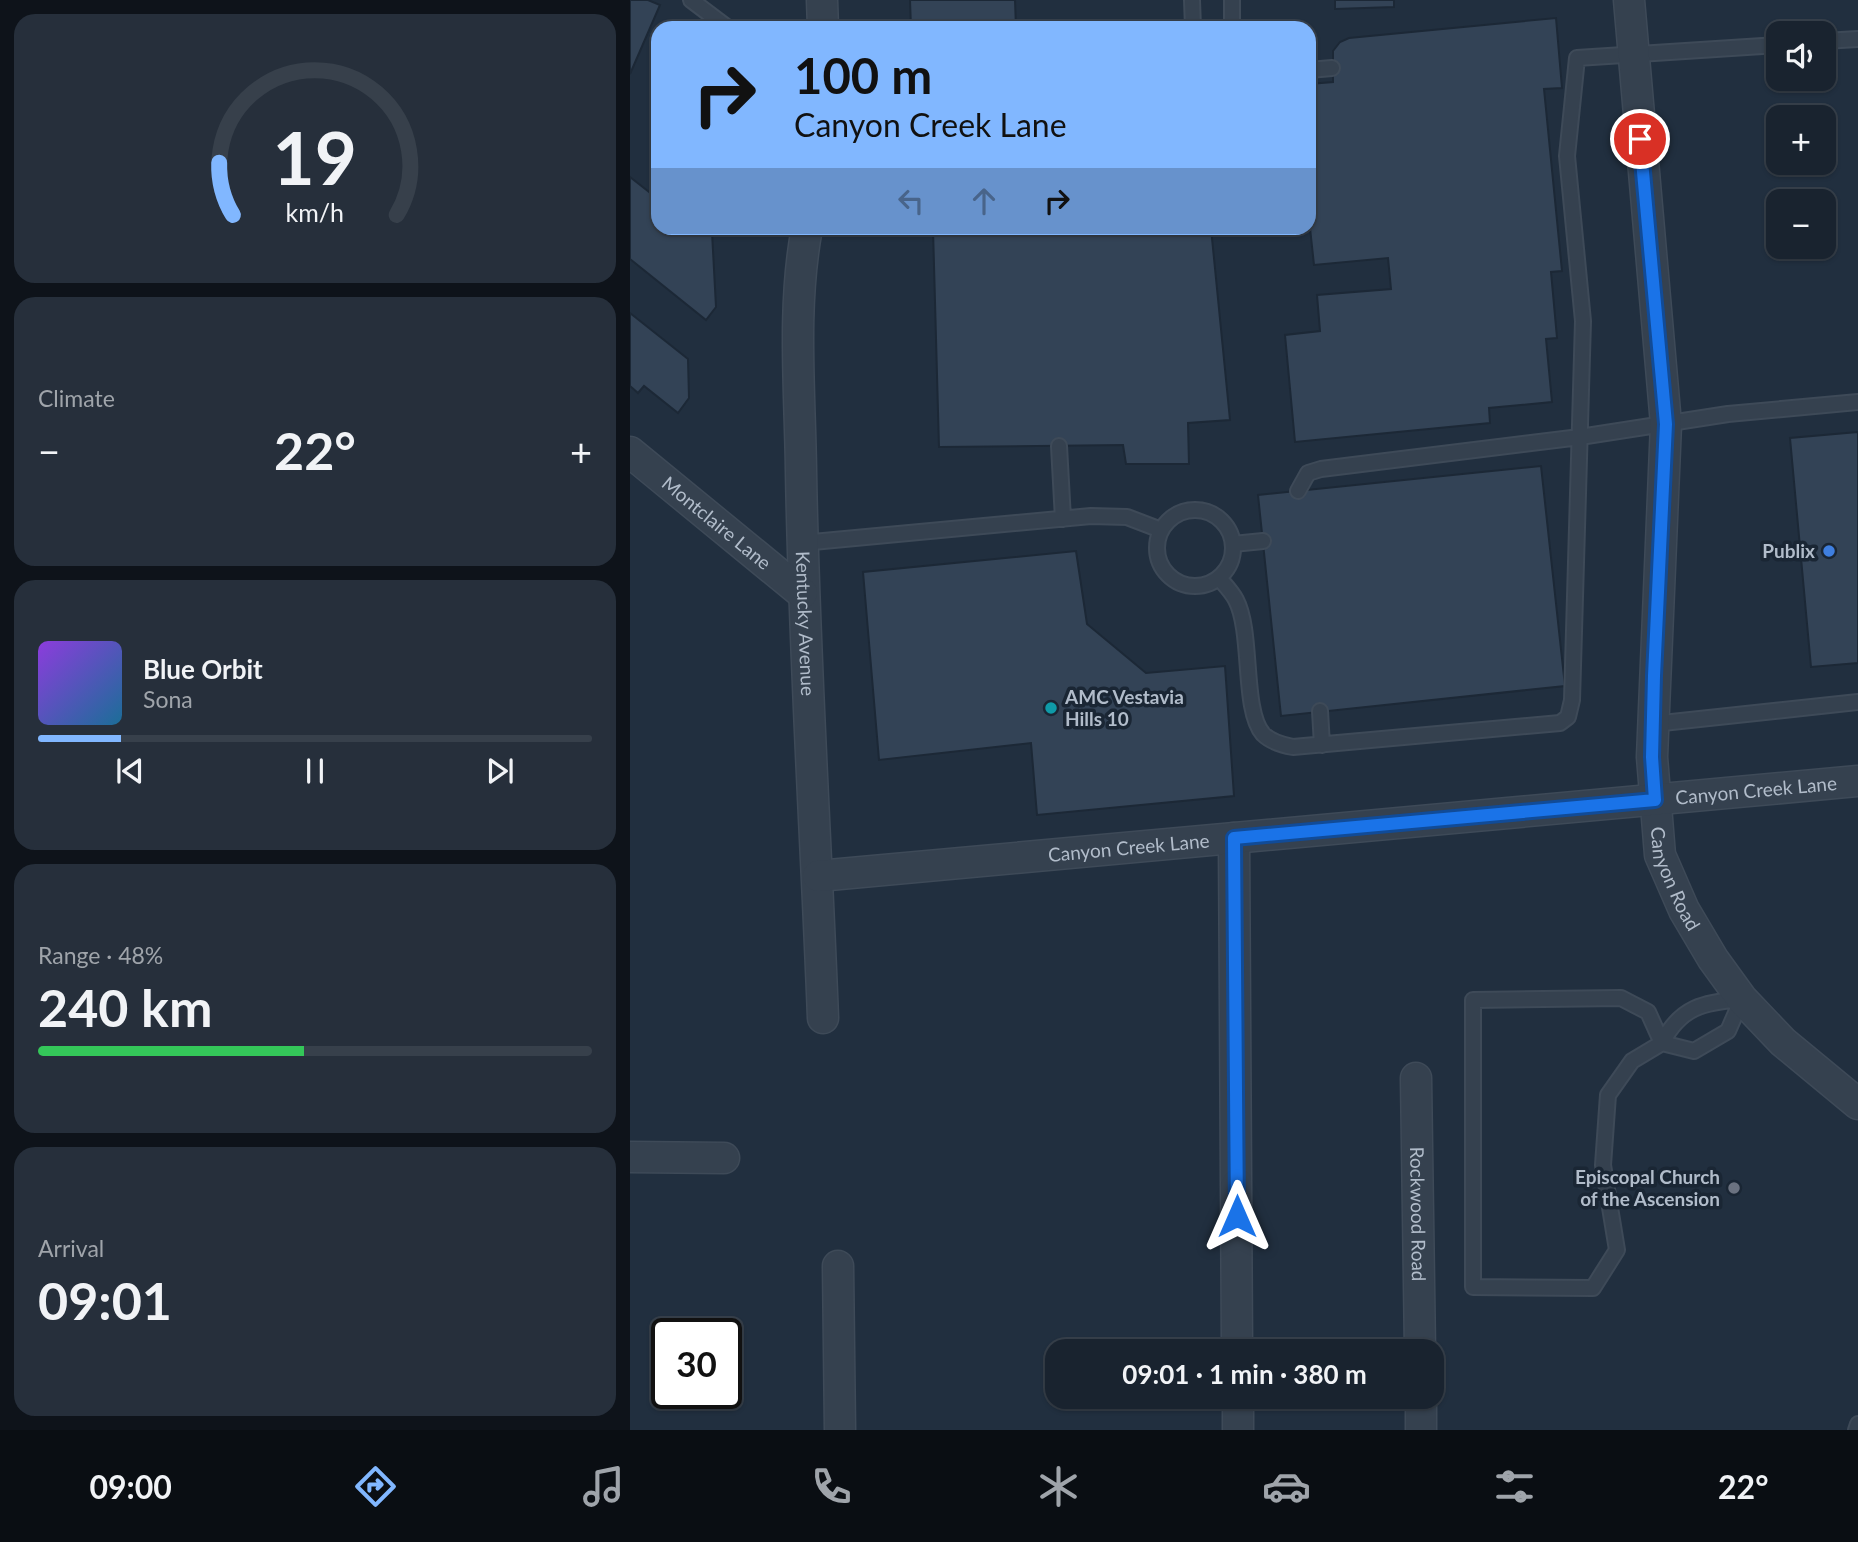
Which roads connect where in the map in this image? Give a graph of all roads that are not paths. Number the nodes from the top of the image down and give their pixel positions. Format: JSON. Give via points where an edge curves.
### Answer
{"nodes":[{"id":1,"x":691,"y":0,"type":"edge"},
{"id":2,"x":822,"y":0,"type":"edge"},
{"id":3,"x":1192,"y":0,"type":"edge"},
{"id":4,"x":1232,"y":0,"type":"edge"},
{"id":5,"x":1629,"y":0,"type":"edge"},
{"id":6,"x":719,"y":21,"type":"edge"},
{"id":7,"x":823,"y":21,"type":"edge"},
{"id":8,"x":1193,"y":21,"type":"edge"},
{"id":9,"x":1232,"y":21,"type":"edge"},
{"id":10,"x":1858,"y":39,"type":"edge"},
{"id":11,"x":1836,"y":40,"type":"edge"},
{"id":12,"x":1766,"y":46,"type":"edge"},
{"id":13,"x":1632,"y":57,"type":"junction"},
{"id":14,"x":1577,"y":58,"type":"junction"},
{"id":15,"x":1560,"y":61,"type":"dead end"},
{"id":16,"x":1332,"y":68,"type":"dead end"},
{"id":17,"x":1316,"y":69,"type":"edge"},
{"id":18,"x":806,"y":235,"type":"edge"},
{"id":19,"x":1858,"y":402,"type":"edge"},
{"id":20,"x":1666,"y":424,"type":"junction"},
{"id":21,"x":1580,"y":438,"type":"junction"},
{"id":22,"x":1059,"y":446,"type":"dead end"},
{"id":23,"x":630,"y":452,"type":"edge"},
{"id":24,"x":1298,"y":491,"type":"dead end"},
{"id":25,"x":1063,"y":519,"type":"junction"},
{"id":26,"x":1161,"y":530,"type":"junction"},
{"id":27,"x":1263,"y":541,"type":"dead end"},
{"id":28,"x":802,"y":543,"type":"junction"},
{"id":29,"x":1233,"y":544,"type":"junction"},
{"id":30,"x":1219,"y":578,"type":"junction"},
{"id":31,"x":802,"y":593,"type":"junction"},
{"id":32,"x":1858,"y":702,"type":"edge"},
{"id":33,"x":1320,"y":712,"type":"dead end"},
{"id":34,"x":1653,"y":724,"type":"junction"},
{"id":35,"x":1322,"y":745,"type":"junction"},
{"id":36,"x":1858,"y":781,"type":"edge"},
{"id":37,"x":1655,"y":800,"type":"junction"},
{"id":38,"x":1234,"y":838,"type":"junction"},
{"id":39,"x":818,"y":876,"type":"junction"},
{"id":40,"x":1742,"y":999,"type":"junction"},
{"id":41,"x":823,"y":1018,"type":"dead end"},
{"id":42,"x":1662,"y":1043,"type":"junction"},
{"id":43,"x":1416,"y":1078,"type":"dead end"},
{"id":44,"x":1858,"y":1104,"type":"edge"},
{"id":45,"x":630,"y":1157,"type":"edge"},
{"id":46,"x":724,"y":1158,"type":"dead end"},
{"id":47,"x":838,"y":1266,"type":"dead end"},
{"id":48,"x":1237,"y":1339,"type":"edge"},
{"id":49,"x":1420,"y":1339,"type":"edge"},
{"id":50,"x":1238,"y":1409,"type":"edge"},
{"id":51,"x":1421,"y":1409,"type":"edge"},
{"id":52,"x":1858,"y":1424,"type":"edge"},
{"id":53,"x":840,"y":1430,"type":"edge"},
{"id":54,"x":1238,"y":1430,"type":"edge"},
{"id":55,"x":1421,"y":1430,"type":"edge"},
{"id":56,"x":1856,"y":1430,"type":"edge"}],
"edges":[{"from":1,"to":6,"type":"lane"},
{"from":2,"to":7,"type":"street"},
{"from":3,"to":8,"type":"lane"},
{"from":4,"to":9,"type":"lane"},
{"from":5,"to":13,"type":"street","name":"Canyon Road"},
{"from":10,"to":11,"type":"lane"},
{"from":12,"to":13,"type":"lane"},
{"from":13,"to":14,"type":"lane"},
{"from":13,"to":20,"type":"street","name":"Canyon Road"},
{"from":14,"to":15,"type":"lane"},
{"from":14,"to":21,"type":"lane","via":[[1567,156],[1583,321]]},
{"from":16,"to":17,"type":"lane"},
{"from":18,"to":28,"type":"street","name":"Kentucky Avenue","via":[[798,332]]},
{"from":19,"to":20,"type":"lane"},
{"from":20,"to":21,"type":"lane"},
{"from":20,"to":34,"type":"street","name":"Canyon Road"},
{"from":21,"to":24,"type":"lane","via":[[1321,469],[1308,473]]},
{"from":21,"to":35,"type":"lane","via":[[1568,717],[1560,723]]},
{"from":22,"to":25,"type":"lane"},
{"from":23,"to":31,"type":"street","name":"Montclaire Lane"},
{"from":25,"to":26,"type":"lane","via":[[1127,517]]},
{"from":25,"to":28,"type":"lane"},
{"from":26,"to":29,"type":"lane","via":[[1176,514],[1200,509],[1223,521]]},
{"from":26,"to":30,"type":"lane","via":[[1158,558],[1172,579],[1196,587]]},
{"from":27,"to":29,"type":"lane"},
{"from":28,"to":31,"type":"street","name":"Kentucky Avenue"},
{"from":29,"to":30,"type":"lane","via":[[1228,568]]},
{"from":30,"to":35,"type":"lane","via":[[1237,600],[1262,733],[1279,745]]},
{"from":31,"to":39,"type":"street","name":"Kentucky Avenue"},
{"from":32,"to":34,"type":"lane"},
{"from":33,"to":35,"type":"lane"},
{"from":34,"to":37,"type":"street","name":"Canyon Road"},
{"from":36,"to":37,"type":"street","name":"Canyon Creek Lane"},
{"from":37,"to":38,"type":"street","name":"Canyon Creek Lane"},
{"from":37,"to":40,"type":"street","name":"Canyon Road","via":[[1660,855],[1684,910]]},
{"from":38,"to":39,"type":"street","name":"Canyon Creek Lane"},
{"from":38,"to":48,"type":"street"},
{"from":39,"to":41,"type":"street","name":"Kentucky Avenue"},
{"from":40,"to":42,"type":"lane","via":[[1704,1002],[1672,1024]]},
{"from":40,"to":42,"type":"lane","via":[[1728,1031],[1694,1051]]},
{"from":40,"to":44,"type":"street","name":"Canyon Road","via":[[1783,1042]]},
{"from":42,"to":42,"type":"lane","via":[[1648,1012],[1621,998],[1474,1000],[1474,1287],[1593,1288],[1616,1250],[1603,1165],[1608,1095],[1632,1061]]},
{"from":43,"to":49,"type":"street","name":"Rockwood Road"},
{"from":45,"to":46,"type":"street"},
{"from":47,"to":53,"type":"street"},
{"from":50,"to":54,"type":"street"},
{"from":51,"to":55,"type":"street"},
{"from":52,"to":56,"type":"lane"}]}
